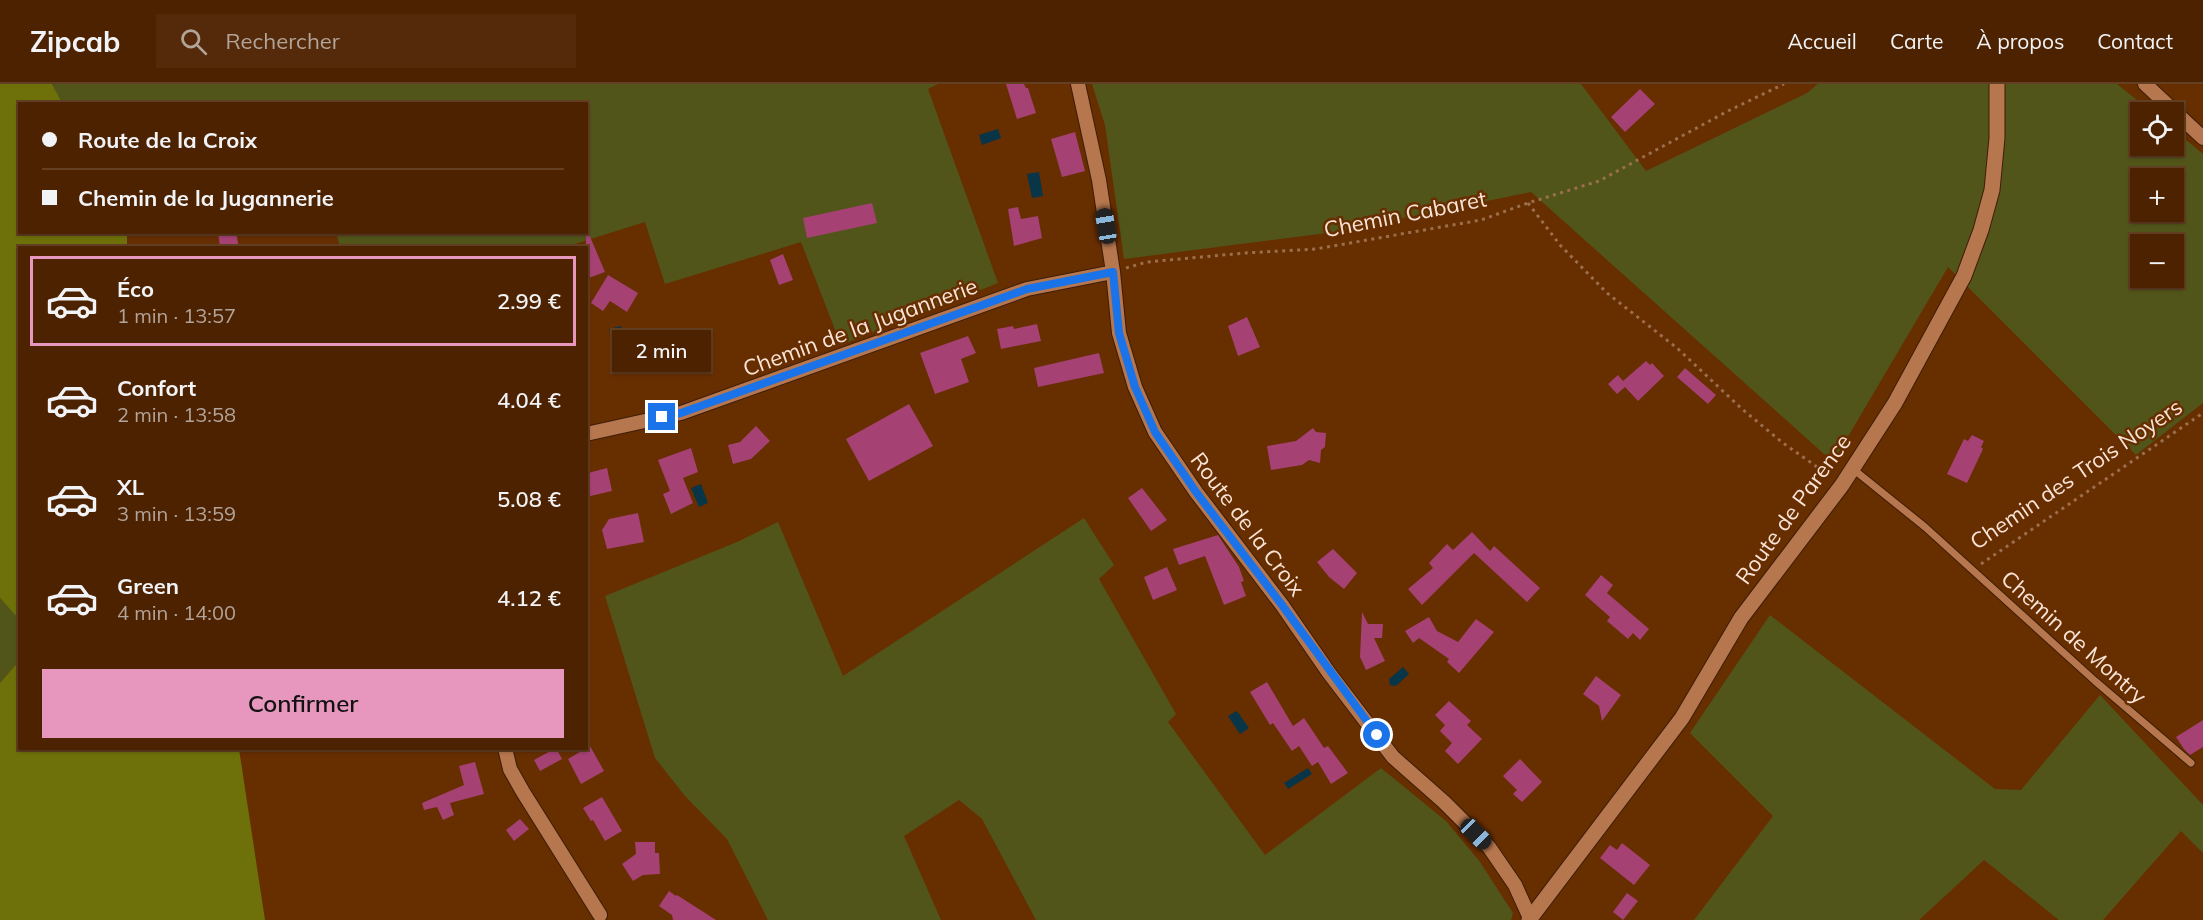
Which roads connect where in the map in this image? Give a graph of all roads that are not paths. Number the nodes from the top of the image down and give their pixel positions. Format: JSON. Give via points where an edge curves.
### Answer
{"nodes":[{"id":1,"x":1078,"y":84,"type":"edge"},
{"id":2,"x":1997,"y":84,"type":"edge"},
{"id":3,"x":2145,"y":84,"type":"edge"},
{"id":4,"x":2203,"y":138,"type":"edge"},
{"id":5,"x":1113,"y":272,"type":"junction"},
{"id":6,"x":588,"y":434,"type":"edge"},
{"id":7,"x":1852,"y":468,"type":"junction"},
{"id":8,"x":505,"y":750,"type":"edge"},
{"id":9,"x":2191,"y":763,"type":"dead end"},
{"id":10,"x":600,"y":915,"type":"dead end"},
{"id":11,"x":1530,"y":919,"type":"edge"}],
"edges":[{"from":1,"to":5,"type":"street","name":"Route de la Croix","via":[[1099,180]]},
{"from":2,"to":7,"type":"street","name":"Route de Parence","via":[[1992,190],[1982,230],[1964,276],[1933,334],[1895,403]]},
{"from":3,"to":4,"type":"street"},
{"from":5,"to":6,"type":"street","name":"Chemin de la Jugannerie","via":[[1027,289],[681,413]]},
{"from":5,"to":11,"type":"street","name":"Route de la Croix","via":[[1119,333],[1135,387],[1155,432],[1393,757],[1489,847],[1515,885]]},
{"from":7,"to":9,"type":"lane","name":"Chemin de Montry","via":[[1926,527],[2120,704]]},
{"from":7,"to":11,"type":"street","name":"Route de Parence","via":[[1741,618],[1682,718]]},
{"from":8,"to":10,"type":"street","via":[[510,769],[523,792]]}]}
